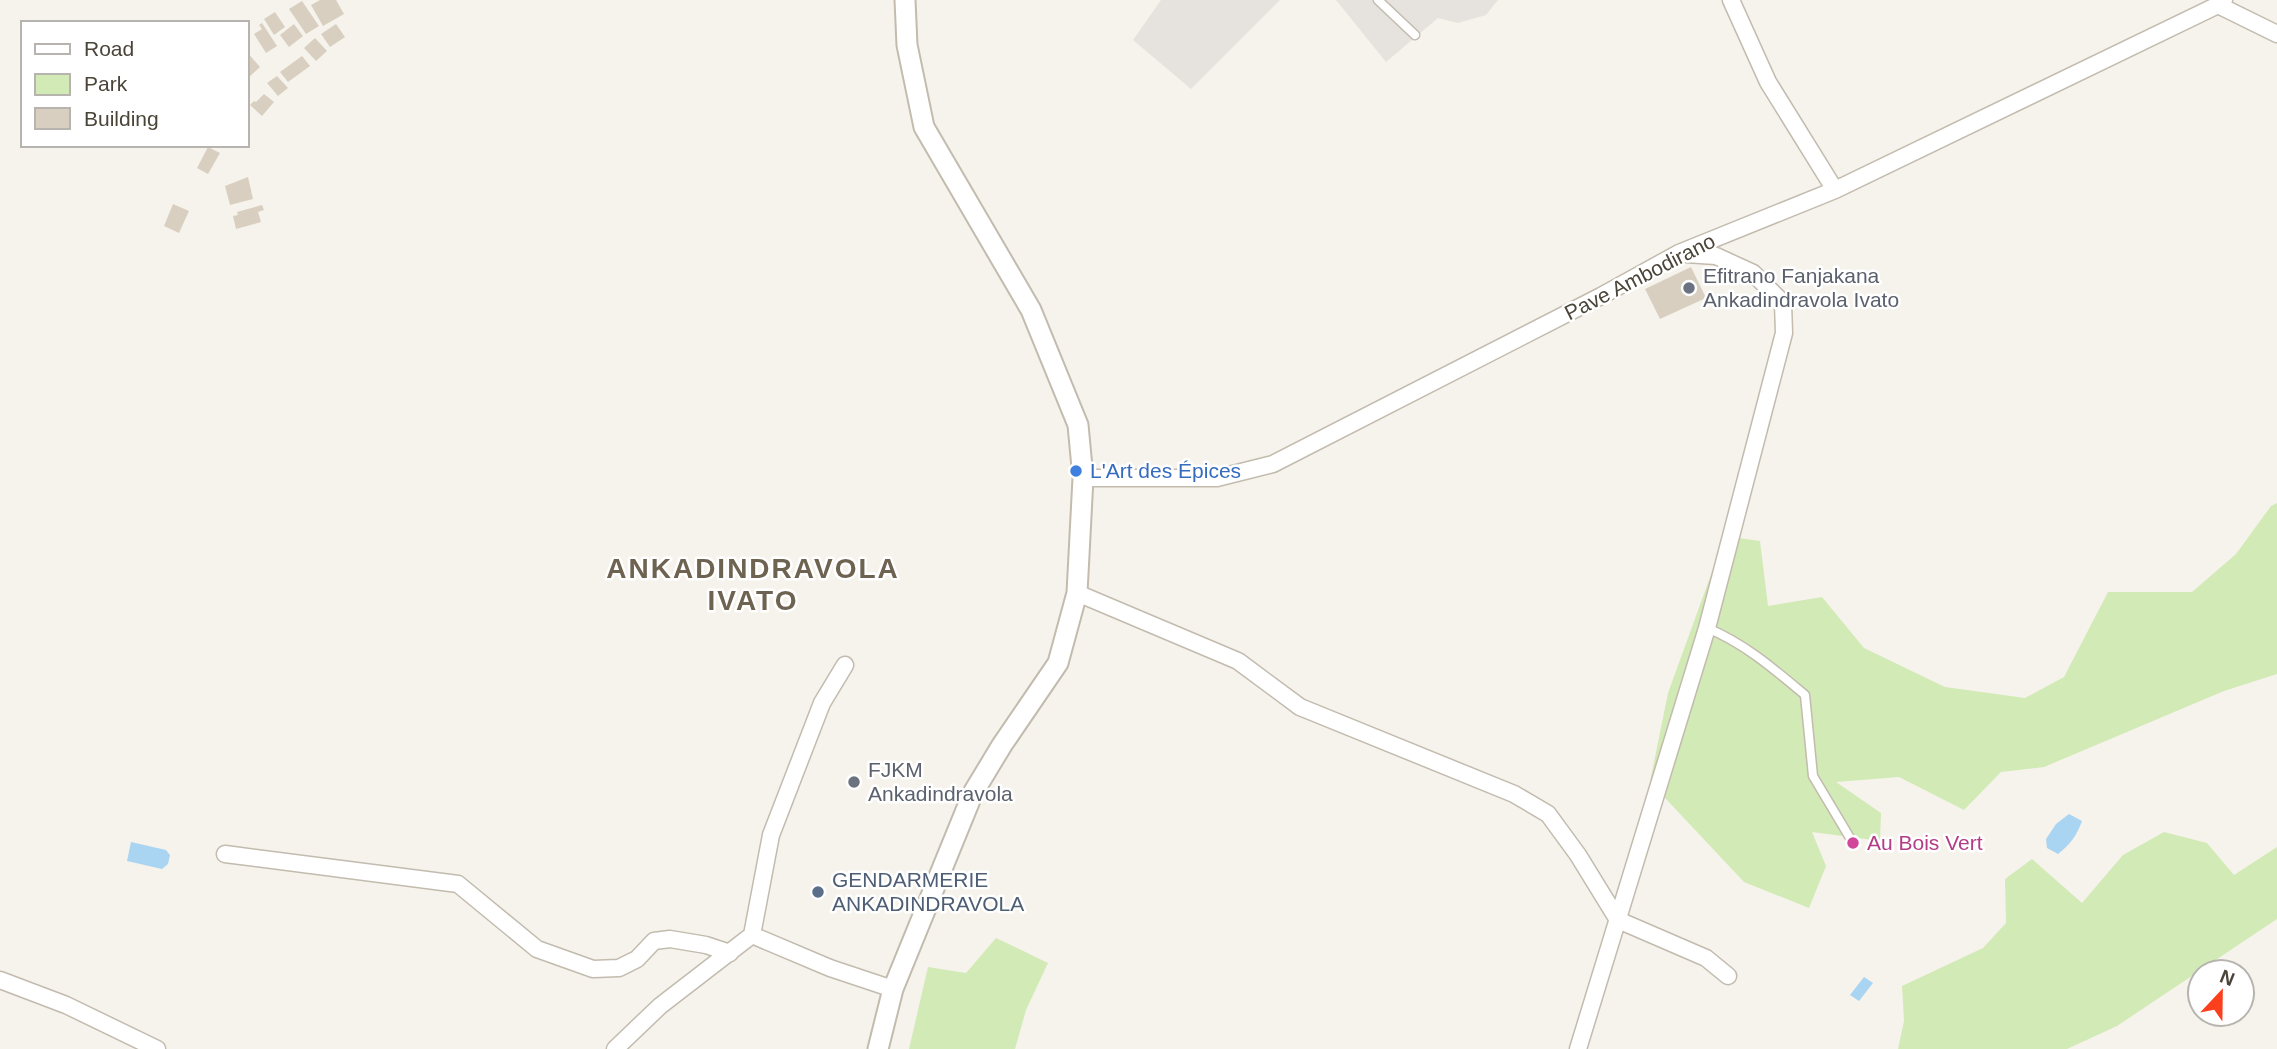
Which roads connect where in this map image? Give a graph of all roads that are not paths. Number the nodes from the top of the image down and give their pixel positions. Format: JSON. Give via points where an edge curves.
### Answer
{"nodes":[{"id":1,"x":1378,"y":0,"type":"edge"},
{"id":2,"x":1731,"y":0,"type":"edge"},
{"id":3,"x":903,"y":1,"type":"edge"},
{"id":4,"x":2221,"y":2,"type":"edge"},
{"id":5,"x":2277,"y":34,"type":"edge"},
{"id":6,"x":1415,"y":35,"type":"dead end"},
{"id":7,"x":1835,"y":191,"type":"junction"},
{"id":8,"x":1679,"y":253,"type":"junction"},
{"id":9,"x":1083,"y":478,"type":"junction"},
{"id":10,"x":1077,"y":593,"type":"junction"},
{"id":11,"x":1707,"y":628,"type":"junction"},
{"id":12,"x":845,"y":665,"type":"dead end"},
{"id":13,"x":1853,"y":844,"type":"dead end"},
{"id":14,"x":225,"y":854,"type":"dead end"},
{"id":15,"x":1618,"y":920,"type":"junction"},
{"id":16,"x":752,"y":935,"type":"junction"},
{"id":17,"x":730,"y":953,"type":"junction"},
{"id":18,"x":1728,"y":975,"type":"dead end"},
{"id":19,"x":0,"y":980,"type":"edge"},
{"id":20,"x":893,"y":989,"type":"junction"},
{"id":21,"x":157,"y":1049,"type":"edge"},
{"id":22,"x":615,"y":1049,"type":"edge"},
{"id":23,"x":878,"y":1049,"type":"edge"},
{"id":24,"x":1577,"y":1049,"type":"edge"}],
"edges":[{"from":1,"to":6,"type":"lane"},
{"from":2,"to":7,"type":"street","via":[[1768,82]]},
{"from":3,"to":9,"type":"street","via":[[924,127],[1031,310],[1078,425]]},
{"from":4,"to":5,"type":"street"},
{"from":4,"to":7,"type":"street","name":"Pave Ambodirano"},
{"from":7,"to":8,"type":"street","name":"Pave Ambodirano"},
{"from":8,"to":9,"type":"street","name":"Pave Ambodirano","via":[[1273,464],[1217,478]]},
{"from":8,"to":11,"type":"street","via":[[1716,256],[1753,274],[1783,303],[1784,333]]},
{"from":9,"to":10,"type":"street"},
{"from":10,"to":15,"type":"street","via":[[1238,661],[1300,707],[1537,807],[1548,814],[1578,855]]},
{"from":10,"to":20,"type":"street","via":[[1058,663],[973,793]]},
{"from":11,"to":13,"type":"lane","via":[[1755,654],[1805,695],[1813,776]]},
{"from":11,"to":15,"type":"street"},
{"from":12,"to":16,"type":"street","via":[[822,703],[771,835]]},
{"from":14,"to":17,"type":"street","via":[[458,884],[537,949],[593,968],[619,968],[654,941],[670,939]]},
{"from":15,"to":18,"type":"street","via":[[1706,958]]},
{"from":15,"to":24,"type":"street"},
{"from":16,"to":17,"type":"street"},
{"from":16,"to":20,"type":"street"},
{"from":17,"to":22,"type":"street","via":[[660,1006]]},
{"from":19,"to":21,"type":"street"},
{"from":20,"to":23,"type":"street"}]}
